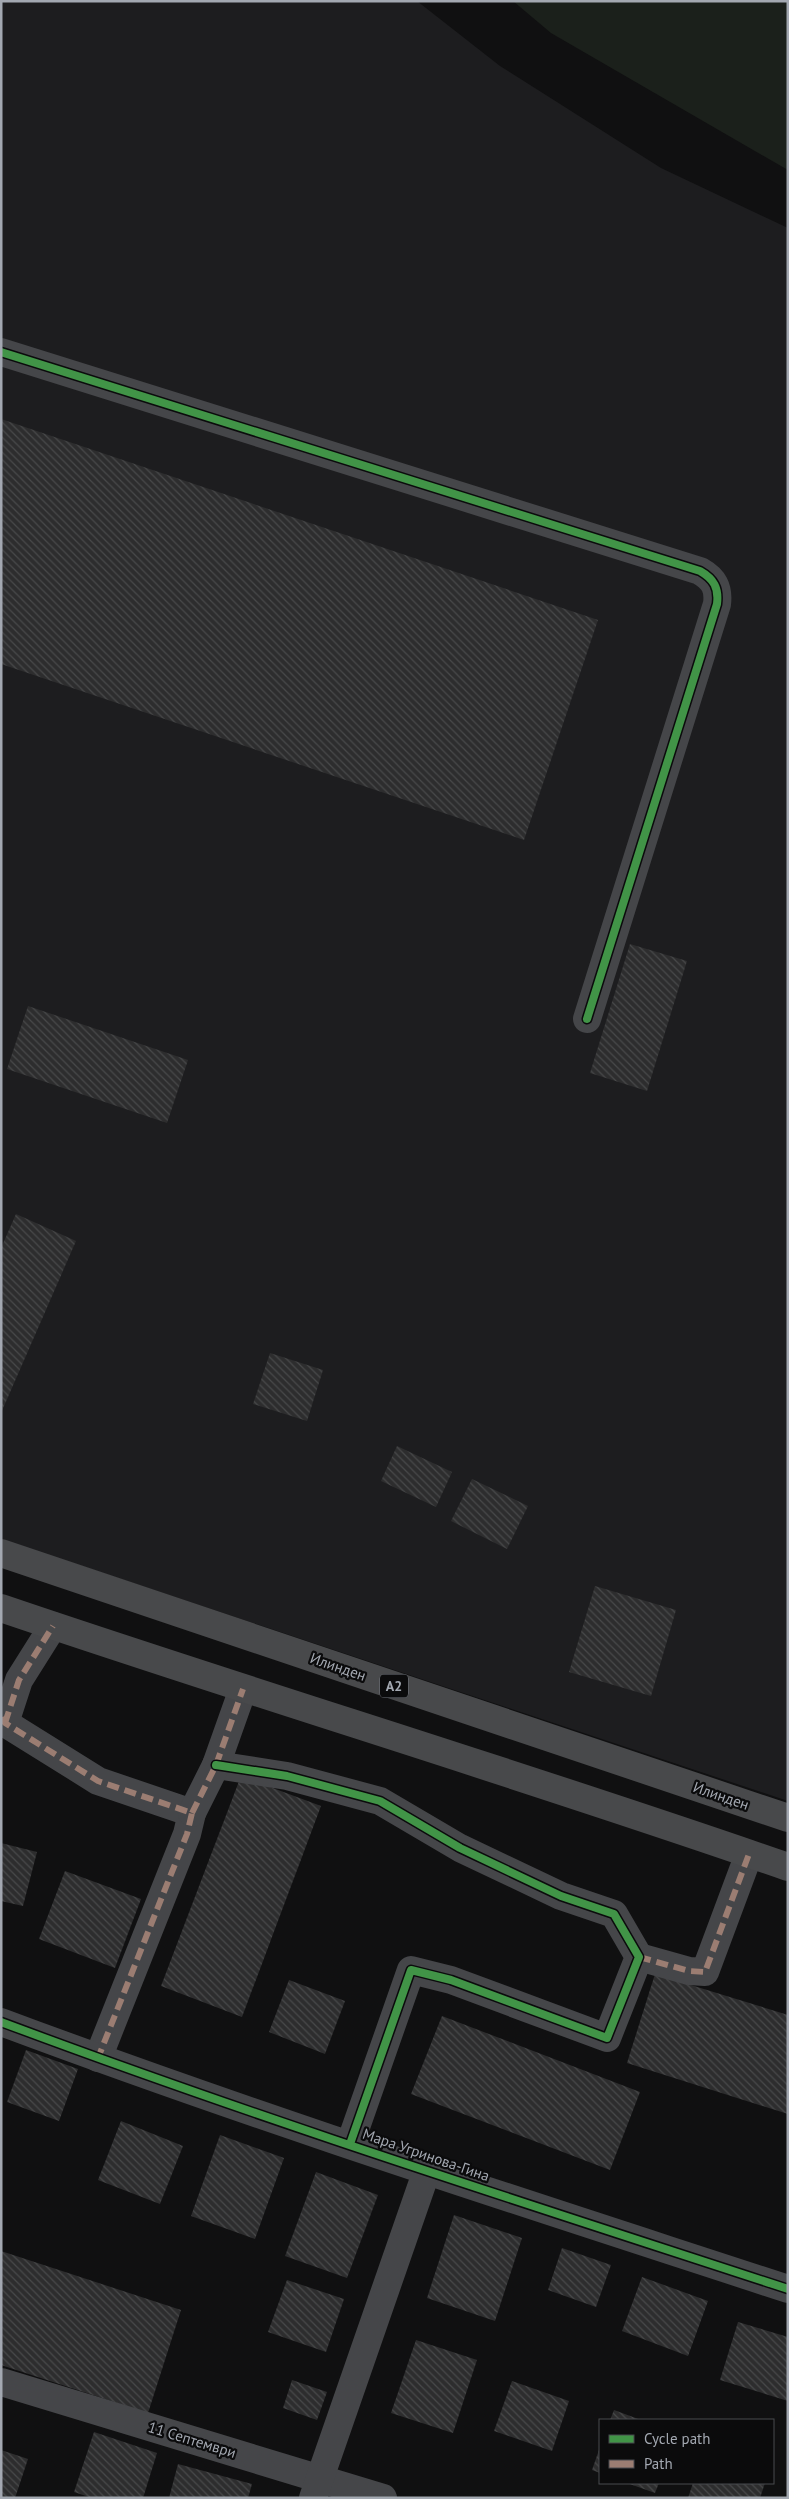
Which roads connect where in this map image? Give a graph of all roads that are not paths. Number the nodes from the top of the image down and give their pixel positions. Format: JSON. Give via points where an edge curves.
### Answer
{"nodes":[{"id":1,"x":1,"y":352,"type":"edge"},
{"id":2,"x":587,"y":1019,"type":"dead end"},
{"id":3,"x":1,"y":1553,"type":"edge"},
{"id":4,"x":1,"y":1608,"type":"edge"},
{"id":5,"x":53,"y":1626,"type":"junction"},
{"id":6,"x":243,"y":1689,"type":"junction"},
{"id":7,"x":3,"y":1721,"type":"edge"},
{"id":8,"x":216,"y":1765,"type":"junction"},
{"id":9,"x":192,"y":1813,"type":"junction"},
{"id":10,"x":788,"y":1818,"type":"edge"},
{"id":11,"x":749,"y":1854,"type":"junction"},
{"id":12,"x":788,"y":1867,"type":"edge"},
{"id":13,"x":639,"y":1957,"type":"junction"},
{"id":14,"x":1,"y":2022,"type":"edge"},
{"id":15,"x":98,"y":2058,"type":"junction"},
{"id":16,"x":350,"y":2144,"type":"junction"},
{"id":17,"x":427,"y":2170,"type":"junction"},
{"id":18,"x":788,"y":2289,"type":"edge"},
{"id":19,"x":1,"y":2382,"type":"edge"},
{"id":20,"x":317,"y":2488,"type":"edge"},
{"id":21,"x":383,"y":2498,"type":"edge"}],
"edges":[{"from":1,"to":2,"type":"street","via":[[709,576],[716,584],[717,604]]},
{"from":3,"to":10,"type":"main road","name":"Илинден","number":"A2"},
{"from":4,"to":5,"type":"main road"},
{"from":5,"to":6,"type":"main road"},
{"from":5,"to":7,"type":"street","via":[[19,1680]]},
{"from":6,"to":8,"type":"street"},
{"from":6,"to":11,"type":"main road"},
{"from":7,"to":9,"type":"street","via":[[98,1781]]},
{"from":8,"to":9,"type":"street"},
{"from":8,"to":13,"type":"street","via":[[287,1776],[380,1801],[460,1848],[561,1896],[614,1914]]},
{"from":9,"to":15,"type":"street","via":[[187,1834]]},
{"from":11,"to":12,"type":"main road"},
{"from":11,"to":13,"type":"street","via":[[706,1972],[689,1971]]},
{"from":13,"to":16,"type":"street","via":[[607,2038],[451,1980],[411,1970]]},
{"from":14,"to":15,"type":"street","name":"Мара Угринова-Гина"},
{"from":15,"to":16,"type":"street","name":"Мара Угринова-Гина"},
{"from":16,"to":17,"type":"street","name":"Мара Угринова-Гина"},
{"from":17,"to":18,"type":"street","name":"Мара Угринова-Гина"},
{"from":17,"to":20,"type":"street"},
{"from":19,"to":20,"type":"street","name":"11 Септември"},
{"from":20,"to":21,"type":"street","name":"11 Септември"}]}
